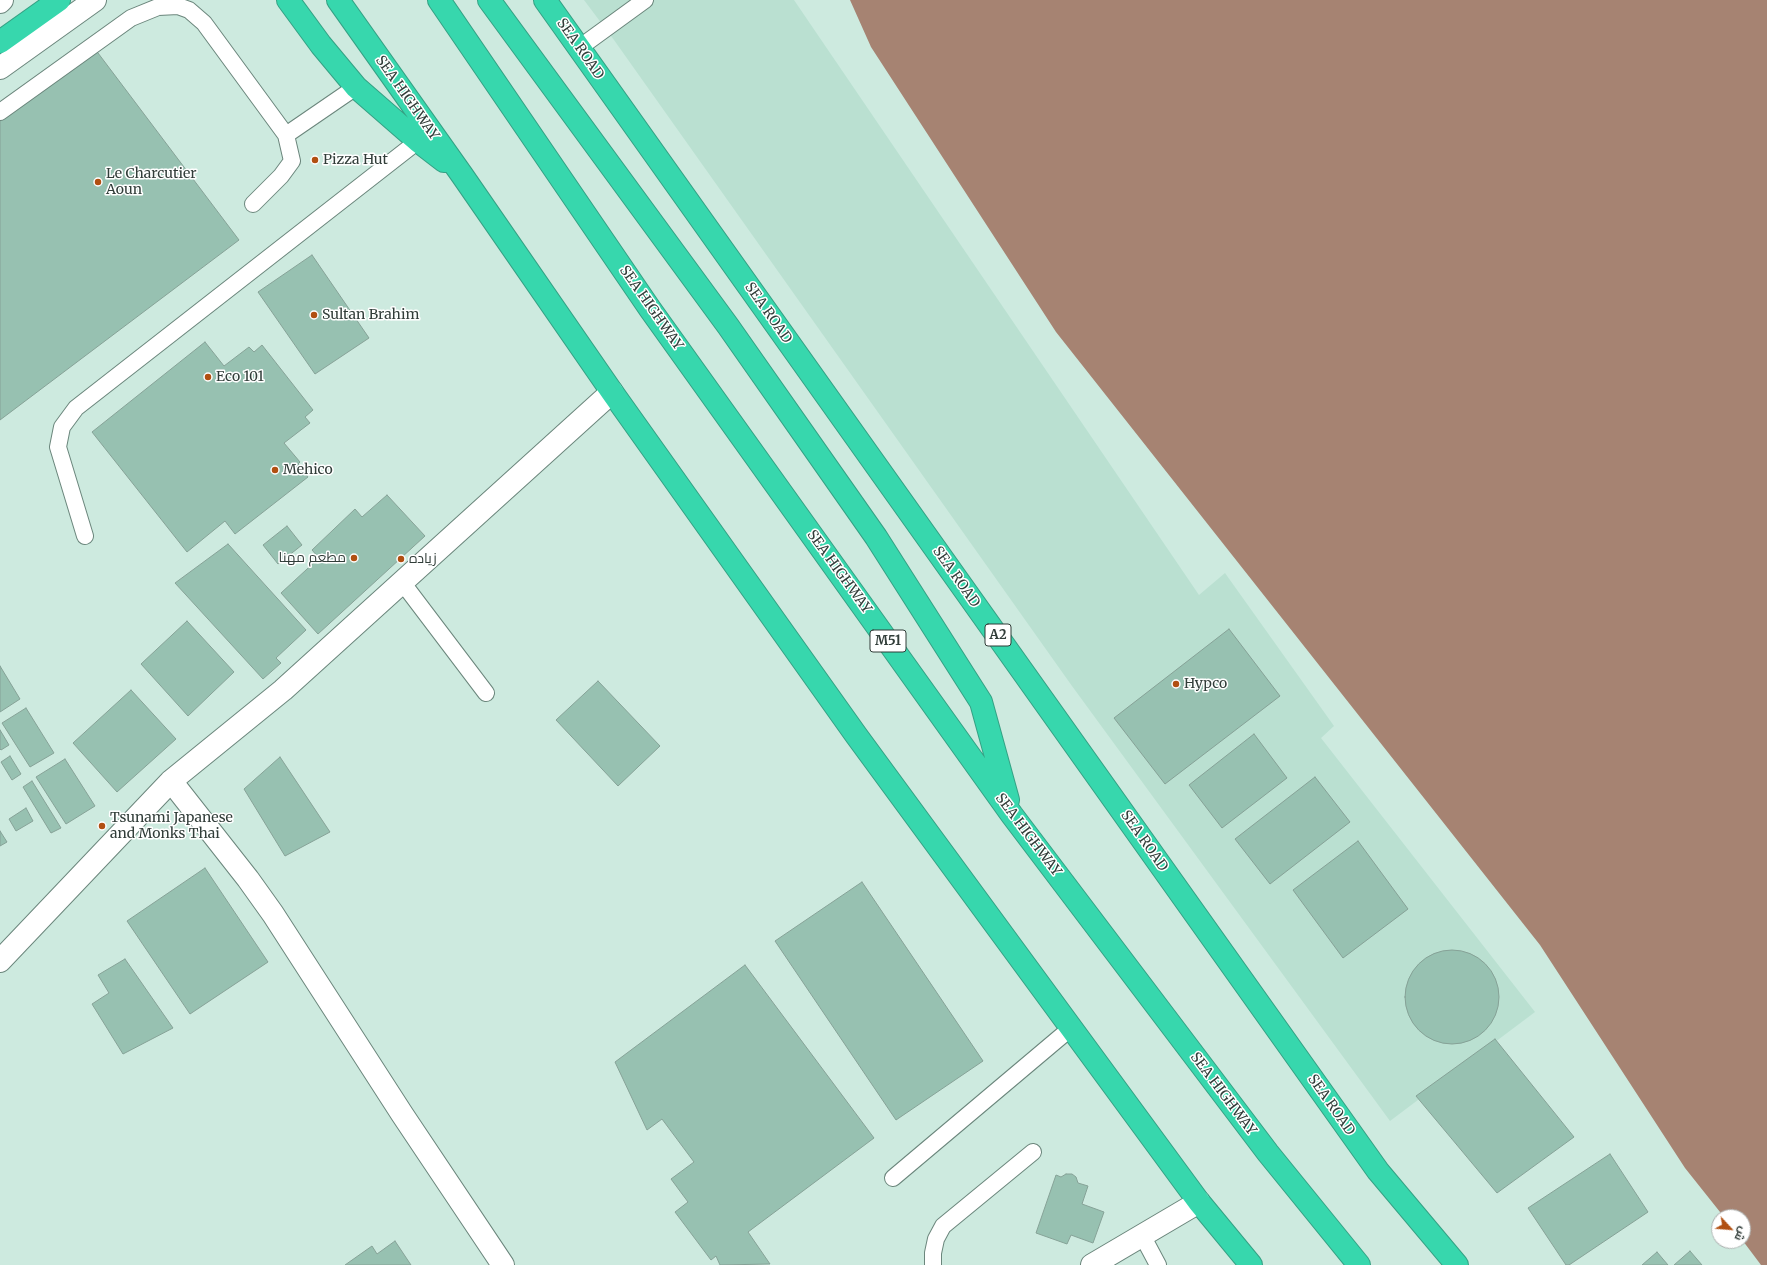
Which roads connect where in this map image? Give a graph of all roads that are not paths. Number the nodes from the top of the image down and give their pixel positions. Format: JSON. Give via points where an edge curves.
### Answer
{"nodes":[{"id":1,"x":59,"y":0,"type":"edge"},
{"id":2,"x":95,"y":0,"type":"edge"},
{"id":3,"x":288,"y":0,"type":"edge"},
{"id":4,"x":338,"y":0,"type":"edge"},
{"id":5,"x":439,"y":0,"type":"edge"},
{"id":6,"x":489,"y":0,"type":"edge"},
{"id":7,"x":546,"y":0,"type":"edge"},
{"id":8,"x":645,"y":0,"type":"edge"},
{"id":9,"x":194,"y":5,"type":"edge"},
{"id":10,"x":0,"y":42,"type":"edge"},
{"id":11,"x":580,"y":48,"type":"junction"},
{"id":12,"x":0,"y":68,"type":"edge"},
{"id":13,"x":356,"y":87,"type":"junction"},
{"id":14,"x":0,"y":112,"type":"edge"},
{"id":15,"x":286,"y":135,"type":"junction"},
{"id":16,"x":418,"y":141,"type":"junction"},
{"id":17,"x":462,"y":175,"type":"junction"},
{"id":18,"x":253,"y":204,"type":"dead end"},
{"id":19,"x":612,"y":392,"type":"junction"},
{"id":20,"x":85,"y":536,"type":"dead end"},
{"id":21,"x":402,"y":582,"type":"junction"},
{"id":22,"x":486,"y":693,"type":"dead end"},
{"id":23,"x":172,"y":781,"type":"junction"},
{"id":24,"x":1012,"y":815,"type":"junction"},
{"id":25,"x":0,"y":961,"type":"edge"},
{"id":26,"x":1071,"y":1028,"type":"junction"},
{"id":27,"x":1033,"y":1152,"type":"dead end"},
{"id":28,"x":893,"y":1178,"type":"dead end"},
{"id":29,"x":1199,"y":1202,"type":"junction"},
{"id":30,"x":1142,"y":1236,"type":"junction"},
{"id":31,"x":503,"y":1265,"type":"edge"},
{"id":32,"x":933,"y":1265,"type":"edge"},
{"id":33,"x":1092,"y":1265,"type":"edge"},
{"id":34,"x":1158,"y":1265,"type":"edge"},
{"id":35,"x":1251,"y":1265,"type":"edge"},
{"id":36,"x":1359,"y":1265,"type":"edge"},
{"id":37,"x":1457,"y":1265,"type":"edge"}],
"edges":[{"from":1,"to":10,"type":"highway"},
{"from":2,"to":12,"type":"street"},
{"from":3,"to":13,"type":"highway"},
{"from":4,"to":17,"type":"highway","name":"SEA HIGHWAY"},
{"from":5,"to":24,"type":"highway","name":"SEA HIGHWAY","number":"M51","via":[[646,302]]},
{"from":6,"to":24,"type":"highway","via":[[728,326],[876,537],[981,702]]},
{"from":7,"to":11,"type":"highway","name":"SEA ROAD","number":"A2"},
{"from":8,"to":11,"type":"lane"},
{"from":9,"to":14,"type":"lane","via":[[158,7],[131,18]]},
{"from":9,"to":15,"type":"lane","via":[[204,23]]},
{"from":11,"to":37,"type":"highway","name":"SEA ROAD","number":"A2","via":[[1378,1170]]},
{"from":13,"to":15,"type":"lane"},
{"from":13,"to":16,"type":"highway"},
{"from":15,"to":18,"type":"lane","via":[[292,161]]},
{"from":16,"to":17,"type":"highway"},
{"from":16,"to":20,"type":"lane","via":[[76,408],[62,427],[58,447]]},
{"from":17,"to":19,"type":"highway","name":"SEA HIGHWAY"},
{"from":19,"to":21,"type":"street"},
{"from":19,"to":26,"type":"highway","name":"SEA HIGHWAY","via":[[856,735]]},
{"from":21,"to":22,"type":"lane"},
{"from":21,"to":23,"type":"street","via":[[284,690]]},
{"from":23,"to":25,"type":"street"},
{"from":23,"to":31,"type":"street","via":[[273,914]]},
{"from":24,"to":36,"type":"highway","name":"SEA HIGHWAY","number":"M51","via":[[1268,1153]]},
{"from":26,"to":28,"type":"lane"},
{"from":26,"to":29,"type":"highway","name":"SEA HIGHWAY"},
{"from":27,"to":32,"type":"lane","via":[[943,1226],[936,1239]]},
{"from":29,"to":30,"type":"street"},
{"from":29,"to":35,"type":"highway","name":"SEA HIGHWAY"},
{"from":30,"to":33,"type":"street"},
{"from":30,"to":34,"type":"lane"}]}
